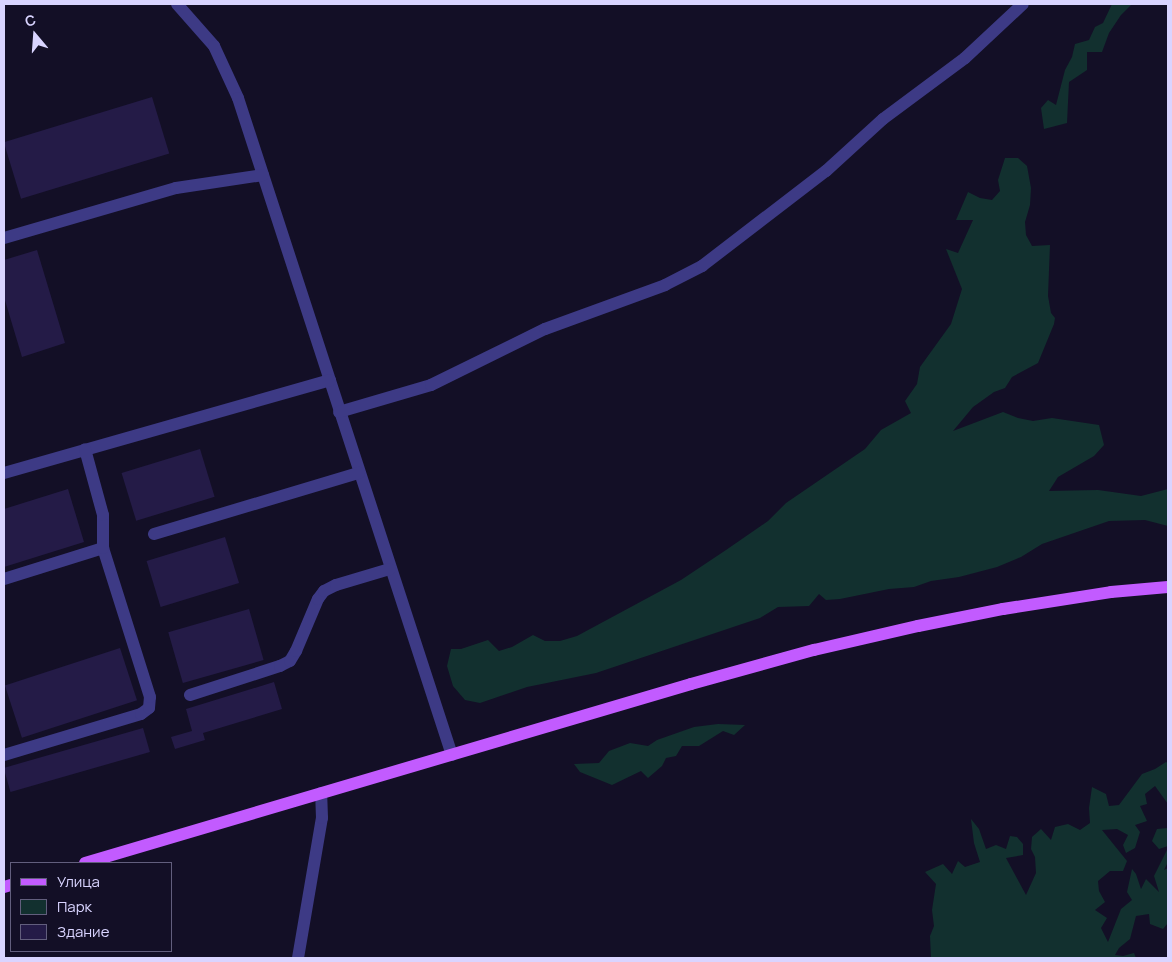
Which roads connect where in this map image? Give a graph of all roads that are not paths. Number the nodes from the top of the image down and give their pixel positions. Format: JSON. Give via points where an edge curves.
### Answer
{"nodes":[{"id":1,"x":177,"y":4,"type":"edge"},
{"id":2,"x":1023,"y":4,"type":"edge"},
{"id":3,"x":263,"y":175,"type":"junction"},
{"id":4,"x":4,"y":238,"type":"edge"},
{"id":5,"x":330,"y":380,"type":"junction"},
{"id":6,"x":339,"y":412,"type":"junction"},
{"id":7,"x":85,"y":449,"type":"junction"},
{"id":8,"x":359,"y":473,"type":"junction"},
{"id":9,"x":4,"y":474,"type":"edge"},
{"id":10,"x":154,"y":534,"type":"dead end"},
{"id":11,"x":103,"y":548,"type":"junction"},
{"id":12,"x":390,"y":569,"type":"junction"},
{"id":13,"x":4,"y":580,"type":"edge"},
{"id":14,"x":1168,"y":587,"type":"edge"},
{"id":15,"x":190,"y":695,"type":"dead end"},
{"id":16,"x":4,"y":755,"type":"edge"},
{"id":17,"x":452,"y":755,"type":"junction"},
{"id":18,"x":321,"y":794,"type":"junction"},
{"id":19,"x":88,"y":862,"type":"edge"},
{"id":20,"x":298,"y":958,"type":"edge"}],
"edges":[{"from":1,"to":3,"type":"street","via":[[214,46],[238,98]]},
{"from":2,"to":6,"type":"street","via":[[964,58],[883,119],[826,171],[702,266],[665,285],[545,329],[431,385]]},
{"from":3,"to":4,"type":"street","via":[[176,188]]},
{"from":3,"to":5,"type":"street"},
{"from":5,"to":6,"type":"street"},
{"from":5,"to":7,"type":"street"},
{"from":6,"to":8,"type":"street"},
{"from":7,"to":9,"type":"street"},
{"from":7,"to":11,"type":"street","via":[[103,515]]},
{"from":8,"to":10,"type":"street"},
{"from":8,"to":12,"type":"street"},
{"from":11,"to":13,"type":"street"},
{"from":11,"to":16,"type":"street","via":[[150,697],[149,708],[141,714]]},
{"from":12,"to":15,"type":"street","via":[[324,591],[290,661]]},
{"from":12,"to":17,"type":"street"},
{"from":14,"to":17,"type":"main road","via":[[1111,592],[1013,608],[870,637],[691,684]]},
{"from":17,"to":18,"type":"main road"},
{"from":18,"to":19,"type":"main road"},
{"from":18,"to":20,"type":"street","via":[[322,818]]}]}
